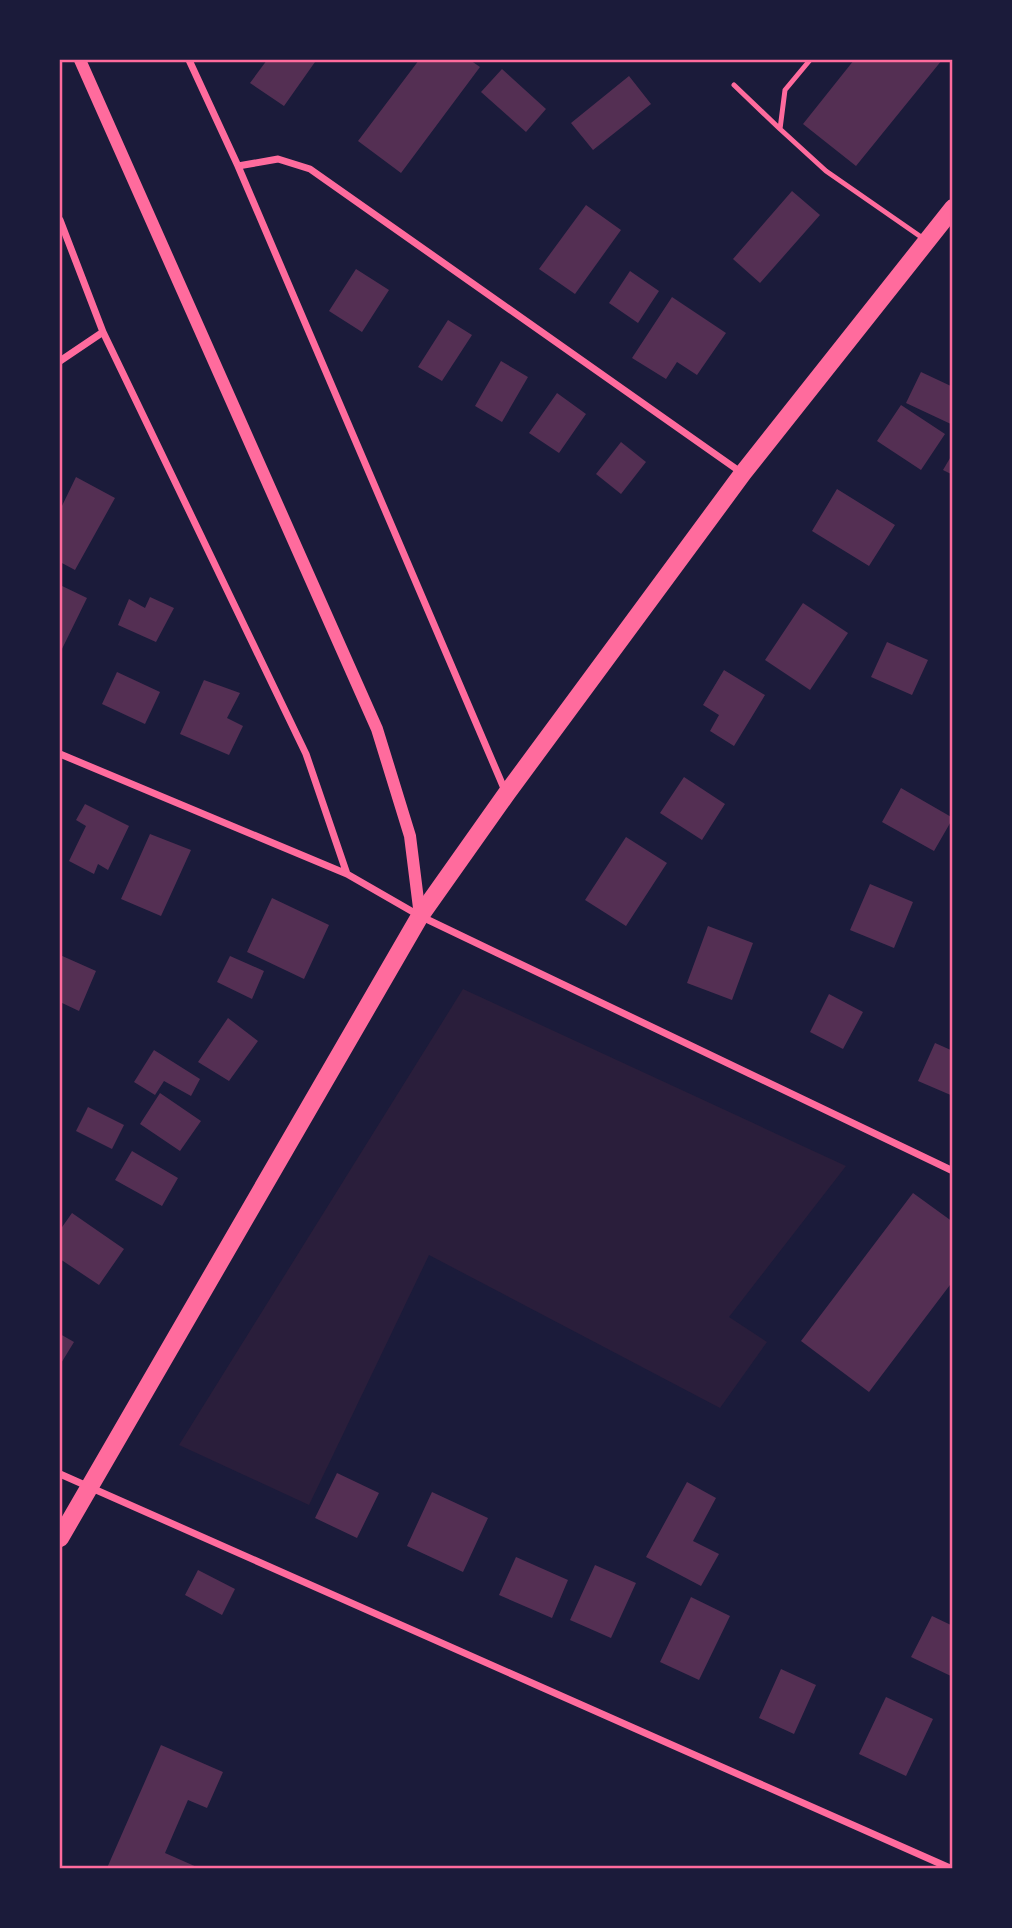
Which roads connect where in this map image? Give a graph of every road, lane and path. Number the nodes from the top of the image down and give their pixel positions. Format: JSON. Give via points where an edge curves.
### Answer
{"nodes":[{"id":1,"x":80,"y":60,"type":"edge"},
{"id":2,"x":189,"y":60,"type":"edge"},
{"id":3,"x":810,"y":60,"type":"edge"},
{"id":4,"x":734,"y":85,"type":"dead end"},
{"id":5,"x":780,"y":129,"type":"junction"},
{"id":6,"x":238,"y":166,"type":"junction"},
{"id":7,"x":953,"y":208,"type":"edge"},
{"id":8,"x":60,"y":220,"type":"edge"},
{"id":9,"x":926,"y":241,"type":"junction"},
{"id":10,"x":103,"y":332,"type":"junction"},
{"id":11,"x":60,"y":360,"type":"edge"},
{"id":12,"x":743,"y":473,"type":"junction"},
{"id":13,"x":60,"y":754,"type":"edge"},
{"id":14,"x":506,"y":793,"type":"junction"},
{"id":15,"x":347,"y":874,"type":"junction"},
{"id":16,"x":420,"y":916,"type":"junction"},
{"id":17,"x":953,"y":1171,"type":"edge"},
{"id":18,"x":60,"y":1474,"type":"edge"},
{"id":19,"x":88,"y":1487,"type":"junction"},
{"id":20,"x":60,"y":1538,"type":"edge"},
{"id":21,"x":950,"y":1868,"type":"edge"}],
"edges":[{"from":1,"to":16,"type":"street","via":[[377,729],[410,836]]},
{"from":2,"to":6,"type":"street"},
{"from":3,"to":5,"type":"lane","via":[[785,90]]},
{"from":4,"to":5,"type":"lane"},
{"from":5,"to":9,"type":"lane","via":[[826,171]]},
{"from":6,"to":12,"type":"street","via":[[278,159],[310,169]]},
{"from":6,"to":14,"type":"street"},
{"from":7,"to":9,"type":"main road"},
{"from":8,"to":10,"type":"street"},
{"from":9,"to":12,"type":"main road"},
{"from":10,"to":11,"type":"street"},
{"from":10,"to":15,"type":"street","via":[[306,754]]},
{"from":12,"to":14,"type":"main road"},
{"from":13,"to":15,"type":"street"},
{"from":14,"to":16,"type":"main road"},
{"from":15,"to":16,"type":"street"},
{"from":16,"to":17,"type":"street"},
{"from":16,"to":19,"type":"main road"},
{"from":18,"to":19,"type":"street"},
{"from":19,"to":20,"type":"main road"},
{"from":19,"to":21,"type":"street"}]}
